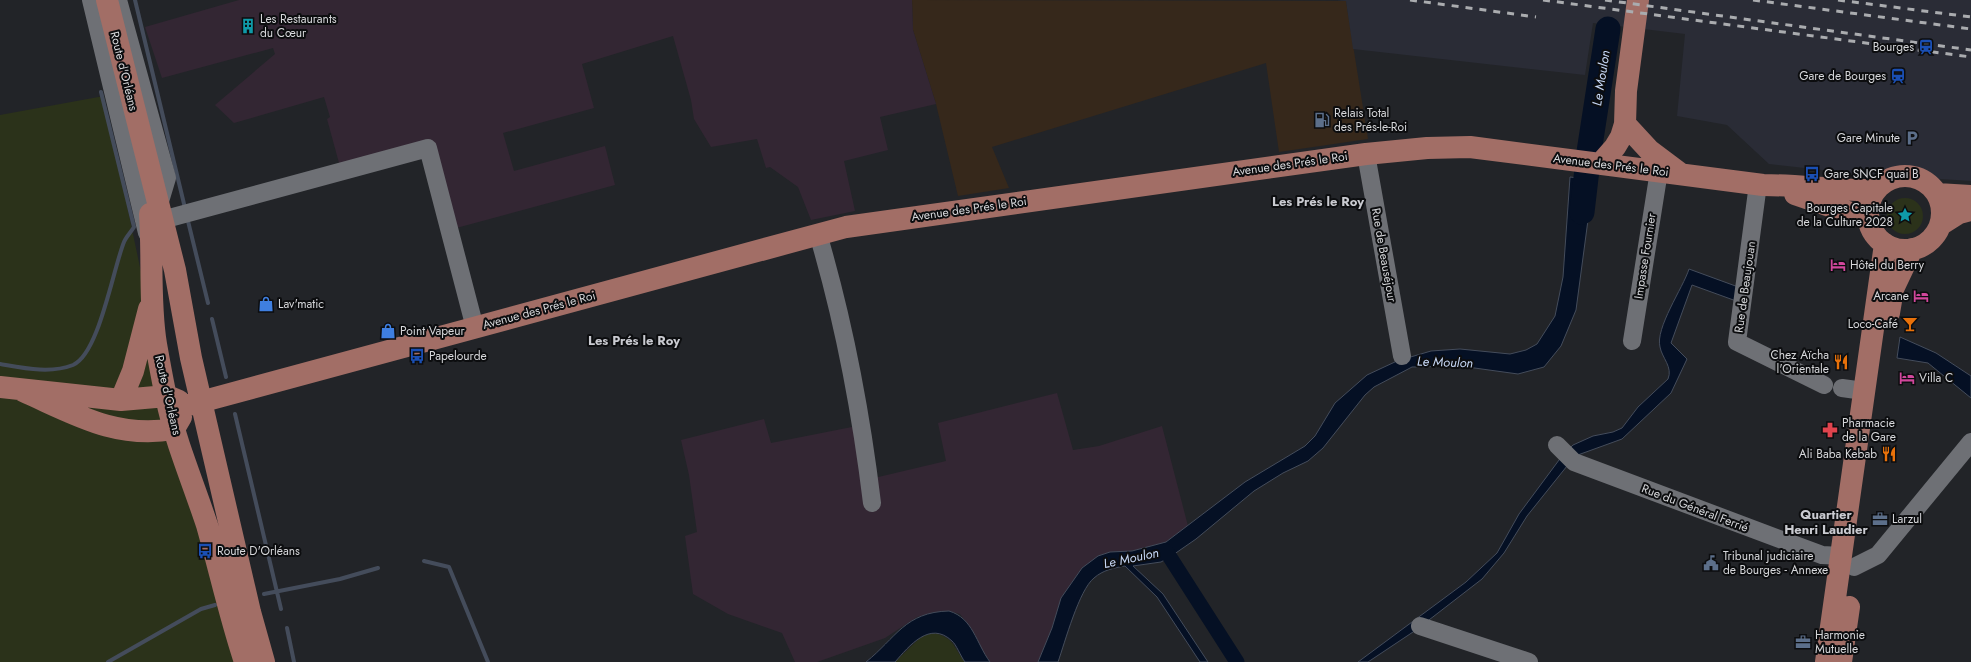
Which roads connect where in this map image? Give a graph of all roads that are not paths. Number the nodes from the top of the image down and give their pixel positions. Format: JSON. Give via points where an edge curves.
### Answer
{"nodes":[{"id":1,"x":91,"y":0,"type":"edge"},
{"id":2,"x":107,"y":0,"type":"edge"},
{"id":3,"x":118,"y":0,"type":"edge"},
{"id":4,"x":1638,"y":0,"type":"edge"},
{"id":5,"x":1623,"y":131,"type":"junction"},
{"id":6,"x":1366,"y":154,"type":"junction"},
{"id":7,"x":1600,"y":164,"type":"junction"},
{"id":8,"x":147,"y":165,"type":"junction"},
{"id":9,"x":1651,"y":170,"type":"junction"},
{"id":10,"x":1682,"y":174,"type":"junction"},
{"id":11,"x":1760,"y":184,"type":"junction"},
{"id":12,"x":1793,"y":190,"type":"junction"},
{"id":13,"x":1876,"y":190,"type":"junction"},
{"id":14,"x":1937,"y":194,"type":"junction"},
{"id":15,"x":1971,"y":196,"type":"edge"},
{"id":16,"x":1971,"y":210,"type":"edge"},
{"id":17,"x":160,"y":214,"type":"junction"},
{"id":18,"x":1864,"y":218,"type":"junction"},
{"id":19,"x":1940,"y":225,"type":"junction"},
{"id":20,"x":818,"y":234,"type":"junction"},
{"id":21,"x":1885,"y":244,"type":"junction"},
{"id":22,"x":1912,"y":249,"type":"junction"},
{"id":23,"x":153,"y":256,"type":"junction"},
{"id":24,"x":152,"y":299,"type":"junction"},
{"id":25,"x":475,"y":328,"type":"junction"},
{"id":26,"x":1632,"y":342,"type":"dead end"},
{"id":27,"x":1402,"y":356,"type":"dead end"},
{"id":28,"x":1824,"y":385,"type":"dead end"},
{"id":29,"x":0,"y":387,"type":"edge"},
{"id":30,"x":1842,"y":388,"type":"dead end"},
{"id":31,"x":23,"y":391,"type":"junction"},
{"id":32,"x":1864,"y":391,"type":"junction"},
{"id":33,"x":167,"y":396,"type":"junction"},
{"id":34,"x":121,"y":400,"type":"junction"},
{"id":35,"x":196,"y":404,"type":"junction"},
{"id":36,"x":174,"y":429,"type":"junction"},
{"id":37,"x":1971,"y":442,"type":"edge"},
{"id":38,"x":1564,"y":452,"type":"dead end"},
{"id":39,"x":872,"y":503,"type":"dead end"},
{"id":40,"x":1848,"y":561,"type":"junction"},
{"id":41,"x":240,"y":615,"type":"junction"},
{"id":42,"x":1420,"y":626,"type":"dead end"},
{"id":43,"x":1516,"y":660,"type":"edge"},
{"id":44,"x":236,"y":662,"type":"edge"},
{"id":45,"x":245,"y":662,"type":"edge"},
{"id":46,"x":254,"y":662,"type":"edge"},
{"id":47,"x":264,"y":662,"type":"edge"},
{"id":48,"x":1826,"y":662,"type":"edge"},
{"id":49,"x":1842,"y":662,"type":"edge"}],
"edges":[{"from":1,"to":23,"type":"street"},
{"from":2,"to":8,"type":"main road","name":"Route d'Orléans"},
{"from":3,"to":17,"type":"street","via":[[167,178]]},
{"from":4,"to":5,"type":"main road"},
{"from":5,"to":7,"type":"main road","via":[[1611,152]]},
{"from":5,"to":9,"type":"main road"},
{"from":5,"to":10,"type":"main road"},
{"from":6,"to":7,"type":"main road","name":"Avenue des Prés le Roi","via":[[1470,147]]},
{"from":6,"to":20,"type":"main road","name":"Avenue des Prés le Roi","via":[[898,219]]},
{"from":6,"to":27,"type":"street","name":"Rue de Beauséjour"},
{"from":7,"to":9,"type":"main road","name":"Avenue des Prés le Roi"},
{"from":8,"to":17,"type":"main road","name":"Route d'Orléans"},
{"from":8,"to":23,"type":"main road","name":"Route d'Orléans"},
{"from":9,"to":10,"type":"main road","name":"Avenue des Prés le Roi"},
{"from":9,"to":26,"type":"street","name":"Impasse Fournier"},
{"from":10,"to":11,"type":"main road","name":"Avenue des Prés le Roi"},
{"from":11,"to":12,"type":"main road","name":"Avenue des Prés le Roi"},
{"from":11,"to":28,"type":"street","name":"Rue de Beaujouan","via":[[1737,342]]},
{"from":12,"to":13,"type":"main road","name":"Avenue des Prés le Roi"},
{"from":12,"to":18,"type":"main road","name":"Avenue des Prés le Roi"},
{"from":13,"to":14,"type":"main road","via":[[1892,178],[1910,176],[1926,182]]},
{"from":13,"to":18,"type":"main road"},
{"from":14,"to":15,"type":"main road"},
{"from":14,"to":19,"type":"main road","via":[[1941,204]]},
{"from":16,"to":19,"type":"main road","via":[[1959,213]]},
{"from":17,"to":25,"type":"street","via":[[428,148]]},
{"from":17,"to":35,"type":"main road","name":"Route d'Orléans","via":[[175,270],[191,358]]},
{"from":18,"to":21,"type":"main road","via":[[1876,237]]},
{"from":19,"to":22,"type":"main road","via":[[1930,240]]},
{"from":20,"to":25,"type":"main road","name":"Avenue des Prés le Roi"},
{"from":20,"to":39,"type":"street","via":[[844,330],[857,393]]},
{"from":21,"to":22,"type":"main road","via":[[1897,249]]},
{"from":21,"to":32,"type":"main road"},
{"from":22,"to":40,"type":"main road","via":[[1893,289]]},
{"from":23,"to":24,"type":"main road","name":"Route d'Orléans"},
{"from":23,"to":35,"type":"main road","name":"Route d'Orléans","via":[[172,369],[178,386]]},
{"from":24,"to":33,"type":"main road","name":"Route d'Orléans","via":[[156,343]]},
{"from":24,"to":34,"type":"main road","via":[[133,372]]},
{"from":25,"to":35,"type":"main road","name":"Avenue des Prés le Roi"},
{"from":29,"to":31,"type":"main road"},
{"from":30,"to":32,"type":"street"},
{"from":31,"to":34,"type":"main road"},
{"from":31,"to":36,"type":"main road","via":[[108,427],[129,431]]},
{"from":32,"to":40,"type":"main road"},
{"from":33,"to":34,"type":"main road"},
{"from":33,"to":35,"type":"main road"},
{"from":33,"to":36,"type":"main road","name":"Route d'Orléans"},
{"from":35,"to":36,"type":"main road"},
{"from":35,"to":41,"type":"main road","name":"Route d'Orléans","via":[[210,439]]},
{"from":36,"to":41,"type":"main road","name":"Route d'Orléans"},
{"from":37,"to":40,"type":"street","via":[[1878,555]]},
{"from":38,"to":40,"type":"street","name":"Rue du Général Ferrié","via":[[1822,555]]},
{"from":40,"to":48,"type":"main road"},
{"from":40,"to":49,"type":"main road"},
{"from":41,"to":44,"type":"main road","name":"Route d'Orléans"},
{"from":41,"to":45,"type":"main road","name":"Route d'Orléans"},
{"from":41,"to":46,"type":"main road"},
{"from":41,"to":47,"type":"main road"},
{"from":42,"to":43,"type":"street"}]}
